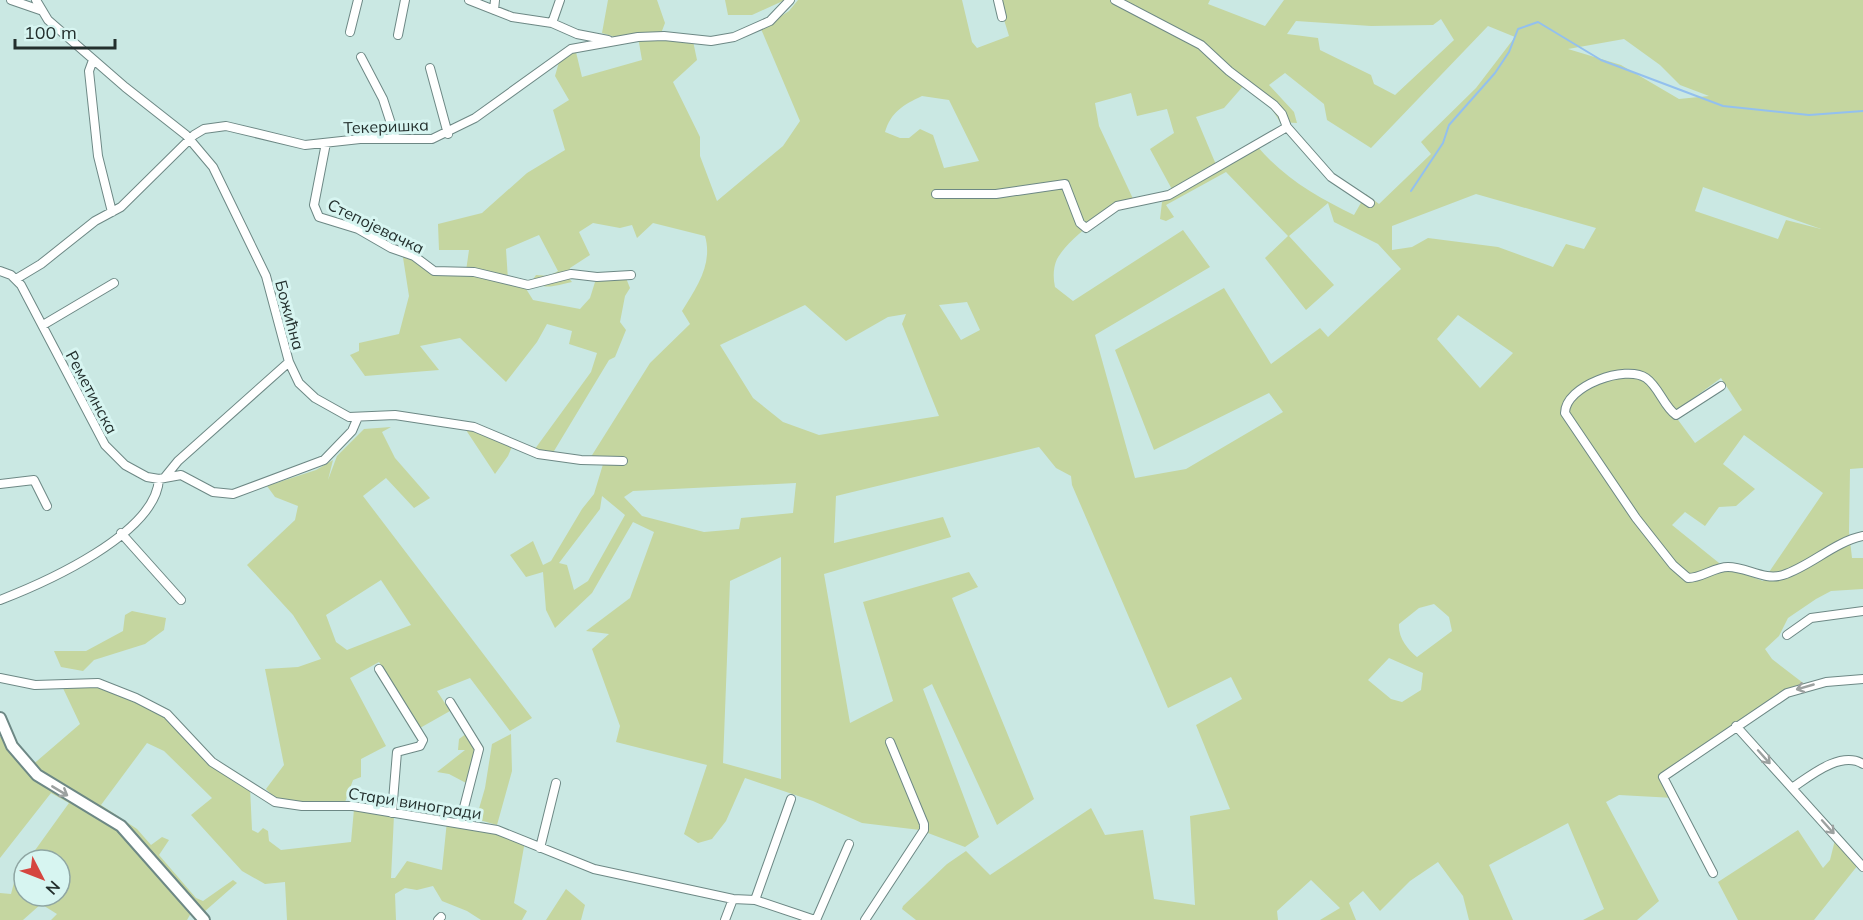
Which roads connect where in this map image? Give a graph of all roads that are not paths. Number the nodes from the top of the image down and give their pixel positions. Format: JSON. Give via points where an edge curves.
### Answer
{"nodes":[{"id":1,"x":11,"y":0,"type":"edge"},
{"id":2,"x":36,"y":0,"type":"edge"},
{"id":3,"x":358,"y":0,"type":"edge"},
{"id":4,"x":405,"y":0,"type":"edge"},
{"id":5,"x":470,"y":0,"type":"edge"},
{"id":6,"x":495,"y":0,"type":"edge"},
{"id":7,"x":560,"y":0,"type":"edge"},
{"id":8,"x":790,"y":0,"type":"edge"},
{"id":9,"x":998,"y":0,"type":"edge"},
{"id":10,"x":1115,"y":0,"type":"edge"},
{"id":11,"x":40,"y":10,"type":"junction"},
{"id":12,"x":494,"y":10,"type":"junction"},
{"id":13,"x":1002,"y":17,"type":"dead end"},
{"id":14,"x":552,"y":23,"type":"junction"},
{"id":15,"x":568,"y":31,"type":"junction"},
{"id":16,"x":350,"y":32,"type":"dead end"},
{"id":17,"x":398,"y":35,"type":"dead end"},
{"id":18,"x":613,"y":42,"type":"junction"},
{"id":19,"x":575,"y":48,"type":"junction"},
{"id":20,"x":361,"y":57,"type":"dead end"},
{"id":21,"x":93,"y":60,"type":"junction"},
{"id":22,"x":430,"y":68,"type":"dead end"},
{"id":23,"x":1287,"y":127,"type":"junction"},
{"id":24,"x":448,"y":134,"type":"junction"},
{"id":25,"x":190,"y":139,"type":"junction"},
{"id":26,"x":396,"y":139,"type":"junction"},
{"id":27,"x":326,"y":143,"type":"junction"},
{"id":28,"x":936,"y":194,"type":"dead end"},
{"id":29,"x":1370,"y":203,"type":"dead end"},
{"id":30,"x":112,"y":213,"type":"junction"},
{"id":31,"x":0,"y":271,"type":"edge"},
{"id":32,"x":631,"y":275,"type":"dead end"},
{"id":33,"x":16,"y":279,"type":"junction"},
{"id":34,"x":114,"y":283,"type":"dead end"},
{"id":35,"x":43,"y":325,"type":"junction"},
{"id":36,"x":289,"y":362,"type":"junction"},
{"id":37,"x":1721,"y":386,"type":"dead end"},
{"id":38,"x":358,"y":417,"type":"junction"},
{"id":39,"x":623,"y":461,"type":"dead end"},
{"id":40,"x":162,"y":478,"type":"junction"},
{"id":41,"x":0,"y":484,"type":"edge"},
{"id":42,"x":47,"y":506,"type":"dead end"},
{"id":43,"x":121,"y":533,"type":"junction"},
{"id":44,"x":1863,"y":536,"type":"edge"},
{"id":45,"x":0,"y":600,"type":"edge"},
{"id":46,"x":181,"y":600,"type":"dead end"},
{"id":47,"x":1863,"y":611,"type":"edge"},
{"id":48,"x":1787,"y":635,"type":"dead end"},
{"id":49,"x":379,"y":669,"type":"dead end"},
{"id":50,"x":0,"y":678,"type":"edge"},
{"id":51,"x":1863,"y":679,"type":"edge"},
{"id":52,"x":450,"y":702,"type":"dead end"},
{"id":53,"x":0,"y":718,"type":"edge"},
{"id":54,"x":1736,"y":726,"type":"junction"},
{"id":55,"x":890,"y":742,"type":"dead end"},
{"id":56,"x":1863,"y":764,"type":"edge"},
{"id":57,"x":556,"y":783,"type":"dead end"},
{"id":58,"x":1792,"y":788,"type":"junction"},
{"id":59,"x":791,"y":799,"type":"dead end"},
{"id":60,"x":392,"y":813,"type":"junction"},
{"id":61,"x":460,"y":823,"type":"junction"},
{"id":62,"x":849,"y":844,"type":"dead end"},
{"id":63,"x":540,"y":848,"type":"junction"},
{"id":64,"x":1863,"y":867,"type":"edge"},
{"id":65,"x":1713,"y":873,"type":"dead end"},
{"id":66,"x":733,"y":899,"type":"junction"},
{"id":67,"x":755,"y":900,"type":"junction"},
{"id":68,"x":204,"y":920,"type":"edge"},
{"id":69,"x":725,"y":920,"type":"edge"},
{"id":70,"x":816,"y":920,"type":"edge"},
{"id":71,"x":864,"y":920,"type":"edge"}],
"edges":[{"from":1,"to":11,"type":"street"},
{"from":2,"to":11,"type":"street","name":"Божићна"},
{"from":3,"to":16,"type":"street"},
{"from":4,"to":17,"type":"street"},
{"from":5,"to":12,"type":"street"},
{"from":6,"to":12,"type":"street"},
{"from":7,"to":14,"type":"street"},
{"from":8,"to":18,"type":"street","name":"Текеришка","via":[[770,21],[734,36],[702,41],[660,36]]},
{"from":9,"to":13,"type":"street"},
{"from":10,"to":23,"type":"street","via":[[1201,45],[1274,105]]},
{"from":11,"to":21,"type":"street","name":"Божићна"},
{"from":12,"to":14,"type":"street"},
{"from":14,"to":15,"type":"street"},
{"from":15,"to":18,"type":"street"},
{"from":15,"to":19,"type":"street"},
{"from":18,"to":19,"type":"street","name":"Текеришка"},
{"from":19,"to":24,"type":"street","name":"Текеришка"},
{"from":20,"to":26,"type":"street","via":[[383,99]]},
{"from":21,"to":25,"type":"street","name":"Божићна"},
{"from":21,"to":30,"type":"street","via":[[89,71],[98,156]]},
{"from":22,"to":24,"type":"street"},
{"from":23,"to":28,"type":"street","via":[[1169,195],[1117,206],[1086,228],[1080,224],[1065,184],[996,194]]},
{"from":23,"to":29,"type":"street","via":[[1330,177]]},
{"from":24,"to":26,"type":"street","name":"Текеришка","via":[[421,141]]},
{"from":25,"to":27,"type":"street","name":"Текеришка","via":[[204,129],[226,126],[294,144]]},
{"from":25,"to":30,"type":"street","name":"Текеришка"},
{"from":25,"to":36,"type":"street","name":"Божићна","via":[[216,172],[262,267]]},
{"from":26,"to":27,"type":"street","name":"Текеришка"},
{"from":27,"to":32,"type":"street","name":"Степојевачка","via":[[314,205],[320,217],[358,229],[414,256],[434,271],[474,272],[528,285],[571,274]]},
{"from":30,"to":33,"type":"street","name":"Текеришка","via":[[89,224],[41,264]]},
{"from":31,"to":33,"type":"street"},
{"from":33,"to":35,"type":"street","name":"Реметинска"},
{"from":34,"to":35,"type":"street"},
{"from":35,"to":40,"type":"street","name":"Реметинска","via":[[108,449],[130,468]]},
{"from":36,"to":38,"type":"street","name":"Божићна","via":[[299,383],[315,398],[341,414]]},
{"from":36,"to":40,"type":"street"},
{"from":37,"to":44,"type":"street","via":[[1676,415],[1649,380],[1628,373],[1589,383],[1567,404],[1564,413],[1636,518],[1673,566],[1688,578],[1729,567],[1767,577],[1779,576]]},
{"from":38,"to":39,"type":"street","name":"Божићна","via":[[395,415],[474,427],[538,454]]},
{"from":38,"to":40,"type":"street","name":"Реметинска","via":[[352,431],[324,460],[242,493],[213,492],[181,475]]},
{"from":40,"to":43,"type":"street","via":[[145,511]]},
{"from":41,"to":42,"type":"street","via":[[34,480]]},
{"from":43,"to":45,"type":"street","via":[[60,574]]},
{"from":43,"to":46,"type":"street"},
{"from":47,"to":48,"type":"street","via":[[1811,618]]},
{"from":49,"to":60,"type":"street","via":[[423,740],[420,746],[397,752]]},
{"from":50,"to":60,"type":"street","name":"Стари виногради","via":[[35,685],[98,683],[144,701],[167,714],[212,762],[275,802],[353,806]]},
{"from":51,"to":54,"type":"street","one_way":true,"via":[[1797,689]]},
{"from":52,"to":61,"type":"street","via":[[479,749]]},
{"from":53,"to":68,"type":"street","one_way":true,"via":[[12,746],[37,775],[121,826]]},
{"from":54,"to":58,"type":"street","one_way":true},
{"from":54,"to":65,"type":"street","via":[[1663,777]]},
{"from":55,"to":71,"type":"street","via":[[924,830]]},
{"from":56,"to":58,"type":"street","via":[[1852,760],[1833,764]]},
{"from":57,"to":63,"type":"street"},
{"from":58,"to":64,"type":"street","one_way":true},
{"from":59,"to":67,"type":"street"},
{"from":60,"to":61,"type":"street","name":"Стари виногради"},
{"from":61,"to":63,"type":"street","name":"Стари виногради","via":[[504,832]]},
{"from":62,"to":70,"type":"street"},
{"from":63,"to":66,"type":"street","name":"Стари виногради","via":[[594,869]]},
{"from":66,"to":67,"type":"street","name":"Стари виногради"},
{"from":66,"to":69,"type":"street"},
{"from":67,"to":70,"type":"street","name":"Стари виногради"}]}
